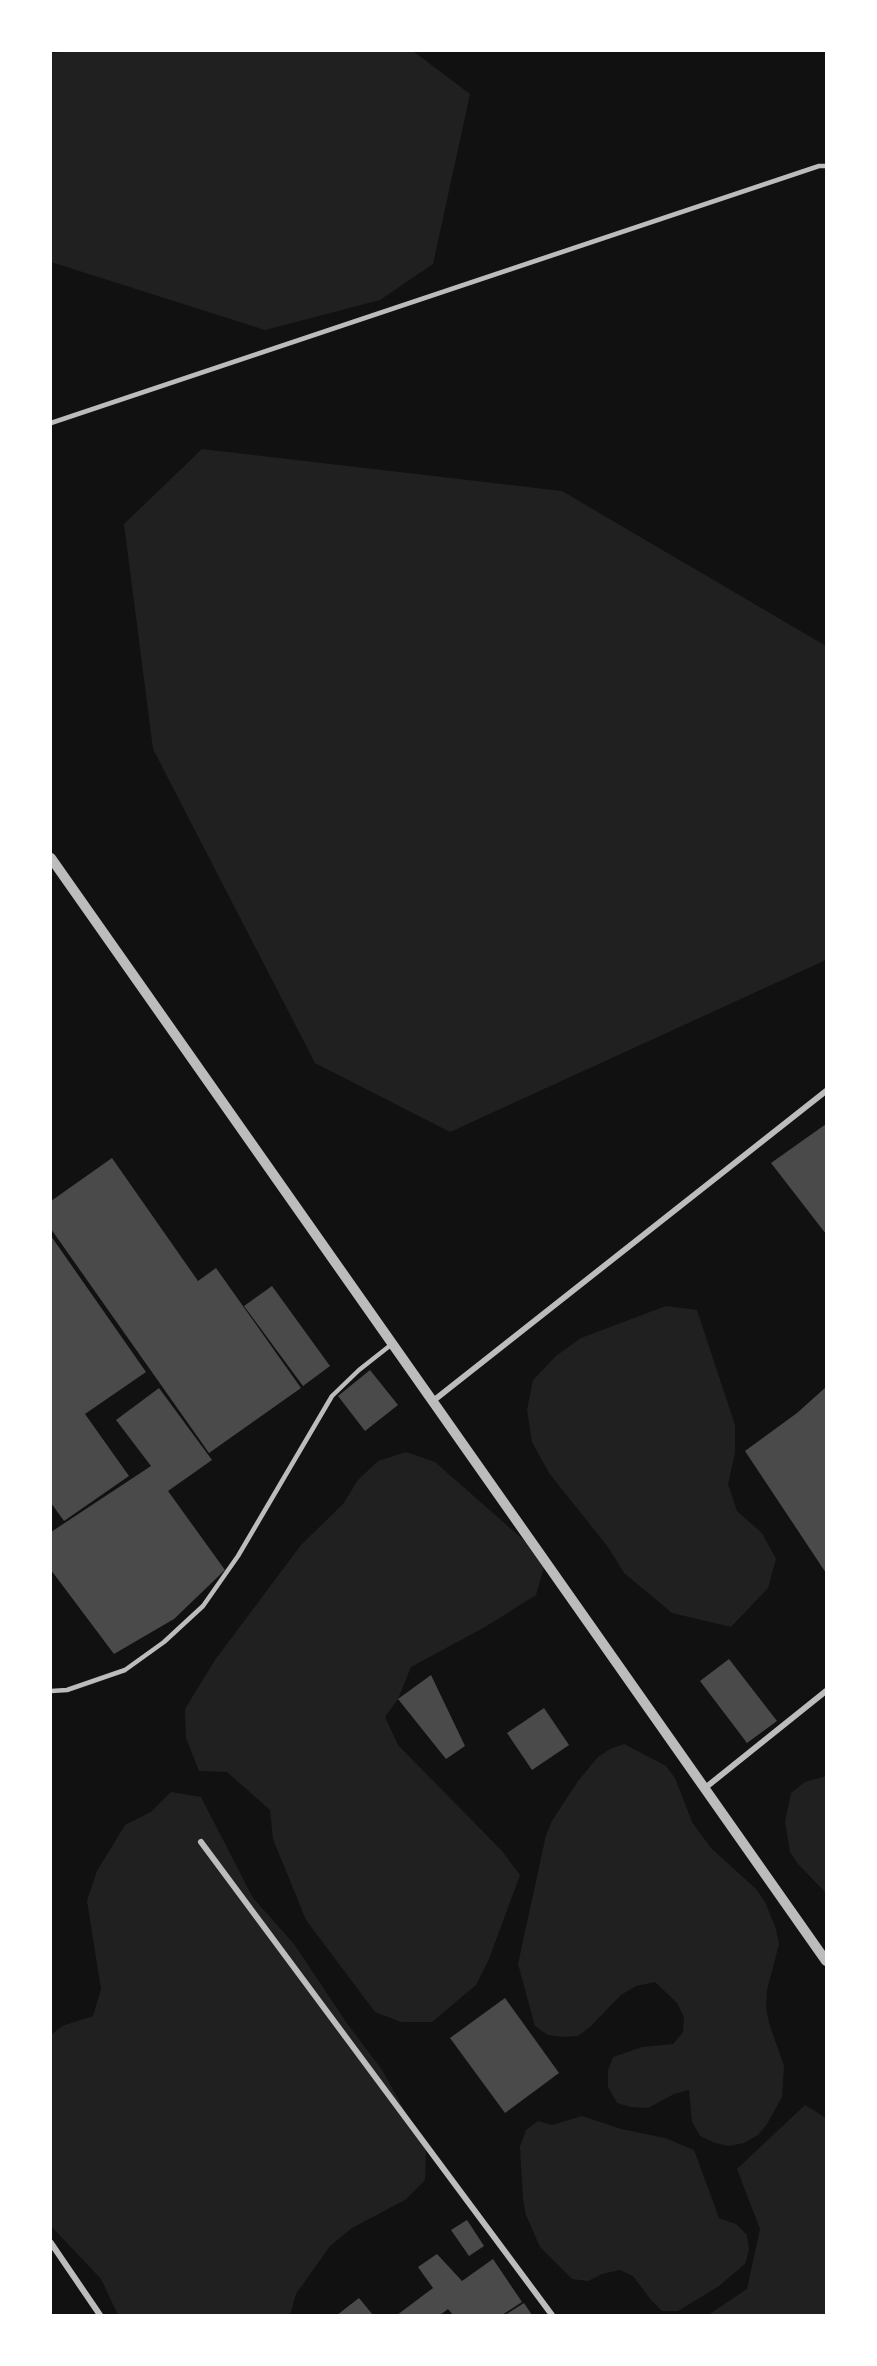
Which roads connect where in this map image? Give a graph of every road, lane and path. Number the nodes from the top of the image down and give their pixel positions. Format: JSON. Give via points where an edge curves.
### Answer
{"nodes":[{"id":1,"x":826,"y":166,"type":"edge"},
{"id":2,"x":51,"y":423,"type":"edge"},
{"id":3,"x":51,"y":858,"type":"edge"},
{"id":4,"x":826,"y":1091,"type":"edge"},
{"id":5,"x":392,"y":1344,"type":"junction"},
{"id":6,"x":433,"y":1401,"type":"junction"},
{"id":7,"x":51,"y":1691,"type":"edge"},
{"id":8,"x":826,"y":1691,"type":"edge"},
{"id":9,"x":705,"y":1788,"type":"junction"},
{"id":10,"x":201,"y":1842,"type":"dead end"},
{"id":11,"x":826,"y":1961,"type":"edge"},
{"id":12,"x":51,"y":2243,"type":"edge"},
{"id":13,"x":100,"y":2315,"type":"edge"},
{"id":14,"x":552,"y":2315,"type":"edge"}],
"edges":[{"from":1,"to":2,"type":"lane"},
{"from":3,"to":5,"type":"street"},
{"from":4,"to":6,"type":"street"},
{"from":5,"to":6,"type":"street"},
{"from":5,"to":7,"type":"lane","via":[[332,1396],[238,1556],[203,1606],[164,1642],[125,1670],[67,1690]]},
{"from":6,"to":9,"type":"street"},
{"from":8,"to":9,"type":"street"},
{"from":9,"to":11,"type":"street"},
{"from":10,"to":14,"type":"street"},
{"from":12,"to":13,"type":"street"}]}
